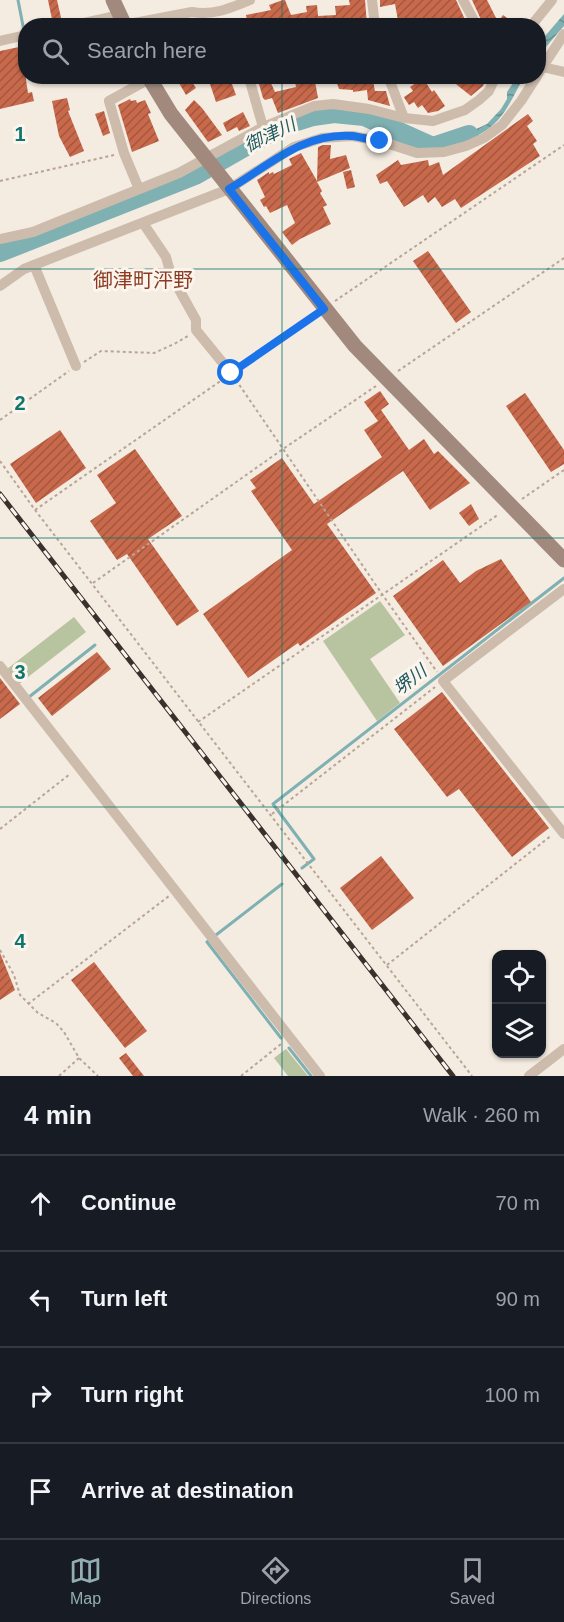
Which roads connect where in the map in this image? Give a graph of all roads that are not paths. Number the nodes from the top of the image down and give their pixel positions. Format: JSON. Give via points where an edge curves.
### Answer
{"nodes":[{"id":1,"x":113,"y":0,"type":"edge"},
{"id":2,"x":250,"y":0,"type":"edge"},
{"id":3,"x":372,"y":0,"type":"edge"},
{"id":4,"x":463,"y":0,"type":"edge"},
{"id":5,"x":552,"y":0,"type":"edge"},
{"id":6,"x":121,"y":18,"type":"edge"},
{"id":7,"x":151,"y":18,"type":"edge"},
{"id":8,"x":374,"y":18,"type":"edge"},
{"id":9,"x":473,"y":18,"type":"edge"},
{"id":10,"x":537,"y":18,"type":"edge"},
{"id":11,"x":564,"y":34,"type":"edge"},
{"id":12,"x":18,"y":37,"type":"edge"},
{"id":13,"x":0,"y":41,"type":"edge"},
{"id":14,"x":546,"y":61,"type":"edge"},
{"id":15,"x":546,"y":71,"type":"edge"},
{"id":16,"x":564,"y":72,"type":"edge"},
{"id":17,"x":138,"y":84,"type":"edge"},
{"id":18,"x":152,"y":84,"type":"edge"},
{"id":19,"x":251,"y":84,"type":"edge"},
{"id":20,"x":391,"y":84,"type":"edge"},
{"id":21,"x":492,"y":84,"type":"edge"},
{"id":22,"x":531,"y":84,"type":"edge"},
{"id":23,"x":404,"y":118,"type":"junction"},
{"id":24,"x":263,"y":127,"type":"junction"},
{"id":25,"x":207,"y":160,"type":"junction"},
{"id":26,"x":228,"y":188,"type":"junction"},
{"id":27,"x":139,"y":189,"type":"junction"},
{"id":28,"x":143,"y":223,"type":"junction"},
{"id":29,"x":0,"y":239,"type":"edge"},
{"id":30,"x":34,"y":265,"type":"junction"},
{"id":31,"x":0,"y":286,"type":"edge"},
{"id":32,"x":76,"y":366,"type":"road end"},
{"id":33,"x":231,"y":373,"type":"road end"},
{"id":34,"x":564,"y":560,"type":"edge"},
{"id":35,"x":564,"y":589,"type":"edge"},
{"id":36,"x":0,"y":666,"type":"edge"},
{"id":37,"x":563,"y":829,"type":"edge"},
{"id":38,"x":564,"y":1049,"type":"edge"},
{"id":39,"x":320,"y":1076,"type":"edge"},
{"id":40,"x":530,"y":1076,"type":"edge"}],
"edges":[{"from":1,"to":6,"type":"street"},
{"from":2,"to":7,"type":"street","via":[[223,12]]},
{"from":3,"to":8,"type":"street"},
{"from":4,"to":9,"type":"street"},
{"from":5,"to":10,"type":"street"},
{"from":11,"to":14,"type":"street"},
{"from":12,"to":13,"type":"street"},
{"from":15,"to":16,"type":"street"},
{"from":17,"to":27,"type":"street","via":[[109,101]]},
{"from":18,"to":25,"type":"street"},
{"from":19,"to":24,"type":"street"},
{"from":20,"to":23,"type":"street"},
{"from":21,"to":23,"type":"street","via":[[465,110],[433,121]]},
{"from":22,"to":26,"type":"street","via":[[502,125],[466,146],[417,153],[352,136],[322,138],[294,147]]},
{"from":23,"to":24,"type":"street","via":[[333,104],[304,110]]},
{"from":24,"to":25,"type":"street"},
{"from":25,"to":26,"type":"street"},
{"from":25,"to":27,"type":"street"},
{"from":26,"to":28,"type":"street"},
{"from":26,"to":34,"type":"street","via":[[355,346]]},
{"from":27,"to":29,"type":"street","via":[[33,232]]},
{"from":28,"to":30,"type":"street"},
{"from":28,"to":33,"type":"street","via":[[166,256],[171,275],[196,320],[196,330]]},
{"from":30,"to":31,"type":"street"},
{"from":30,"to":32,"type":"street"},
{"from":35,"to":37,"type":"street","via":[[441,677]]},
{"from":36,"to":39,"type":"street"},
{"from":38,"to":40,"type":"street"}]}
